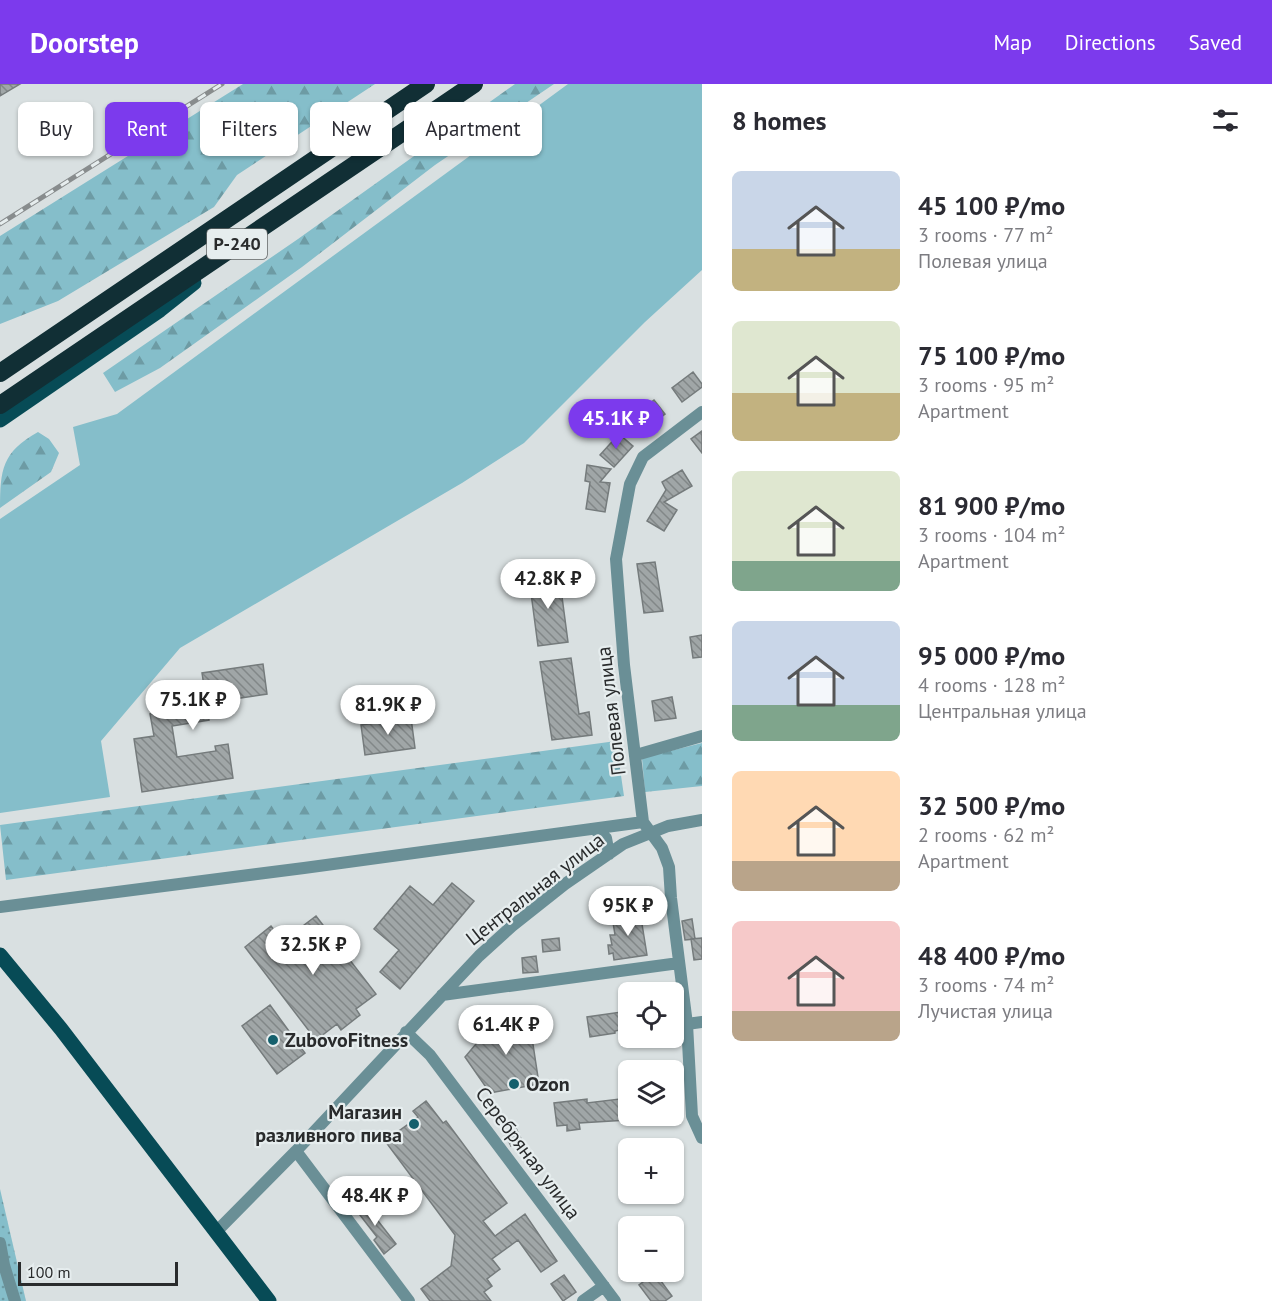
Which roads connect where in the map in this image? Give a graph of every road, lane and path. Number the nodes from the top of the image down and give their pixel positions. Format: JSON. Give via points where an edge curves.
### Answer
{"nodes":[{"id":1,"x":426,"y":84,"type":"edge"},
{"id":2,"x":474,"y":84,"type":"edge"},
{"id":3,"x":273,"y":220,"type":"junction"},
{"id":4,"x":0,"y":373,"type":"edge"},
{"id":5,"x":0,"y":405,"type":"edge"},
{"id":6,"x":702,"y":412,"type":"edge"},
{"id":7,"x":0,"y":420,"type":"edge"},
{"id":8,"x":702,"y":736,"type":"edge"},
{"id":9,"x":636,"y":755,"type":"junction"},
{"id":10,"x":702,"y":820,"type":"edge"},
{"id":11,"x":646,"y":827,"type":"junction"},
{"id":12,"x":594,"y":829,"type":"junction"},
{"id":13,"x":609,"y":854,"type":"junction"},
{"id":14,"x":0,"y":907,"type":"edge"},
{"id":15,"x":0,"y":942,"type":"edge"},
{"id":16,"x":5,"y":960,"type":"edge"},
{"id":17,"x":679,"y":963,"type":"junction"},
{"id":18,"x":442,"y":995,"type":"junction"},
{"id":19,"x":702,"y":1022,"type":"edge"},
{"id":20,"x":687,"y":1024,"type":"junction"},
{"id":21,"x":406,"y":1032,"type":"junction"},
{"id":22,"x":702,"y":1137,"type":"edge"},
{"id":23,"x":296,"y":1151,"type":"junction"},
{"id":24,"x":216,"y":1233,"type":"junction"},
{"id":25,"x":0,"y":1243,"type":"edge"},
{"id":26,"x":2,"y":1266,"type":"edge"},
{"id":27,"x":604,"y":1286,"type":"junction"},
{"id":28,"x":15,"y":1301,"type":"edge"},
{"id":29,"x":269,"y":1301,"type":"edge"},
{"id":30,"x":409,"y":1301,"type":"edge"},
{"id":31,"x":583,"y":1301,"type":"edge"},
{"id":32,"x":615,"y":1301,"type":"edge"}],
"edges":[{"from":1,"to":4,"type":"highway","number":"Р-240"},
{"from":2,"to":3,"type":"highway","number":"Р-240"},
{"from":3,"to":5,"type":"highway","number":"Р-240"},
{"from":3,"to":7,"type":"main road","via":[[160,310]]},
{"from":6,"to":9,"type":"street","name":"Полевая улица","via":[[643,457],[630,484],[622,521],[616,560]]},
{"from":8,"to":9,"type":"street"},
{"from":9,"to":11,"type":"street","name":"Полевая улица"},
{"from":10,"to":11,"type":"street","name":"Центральная улица"},
{"from":11,"to":12,"type":"street"},
{"from":11,"to":13,"type":"street","name":"Центральная улица"},
{"from":11,"to":17,"type":"street","via":[[662,848],[669,867]]},
{"from":12,"to":13,"type":"street","via":[[606,838]]},
{"from":12,"to":14,"type":"street"},
{"from":13,"to":18,"type":"street","name":"Центральная улица","via":[[512,926]]},
{"from":15,"to":16,"type":"main road"},
{"from":16,"to":24,"type":"main road"},
{"from":17,"to":18,"type":"street"},
{"from":17,"to":20,"type":"street"},
{"from":18,"to":21,"type":"street","name":"Центральная улица"},
{"from":19,"to":20,"type":"street"},
{"from":20,"to":22,"type":"street","via":[[692,1116]]},
{"from":21,"to":23,"type":"street","name":"Центральная улица"},
{"from":21,"to":27,"type":"street","name":"Серебряная улица","via":[[430,1055]]},
{"from":23,"to":24,"type":"street","name":"Центральная улица"},
{"from":23,"to":30,"type":"street"},
{"from":24,"to":29,"type":"main road"},
{"from":25,"to":26,"type":"street"},
{"from":26,"to":28,"type":"street"},
{"from":27,"to":31,"type":"street"},
{"from":27,"to":32,"type":"street","name":"Серебряная улица"}]}
